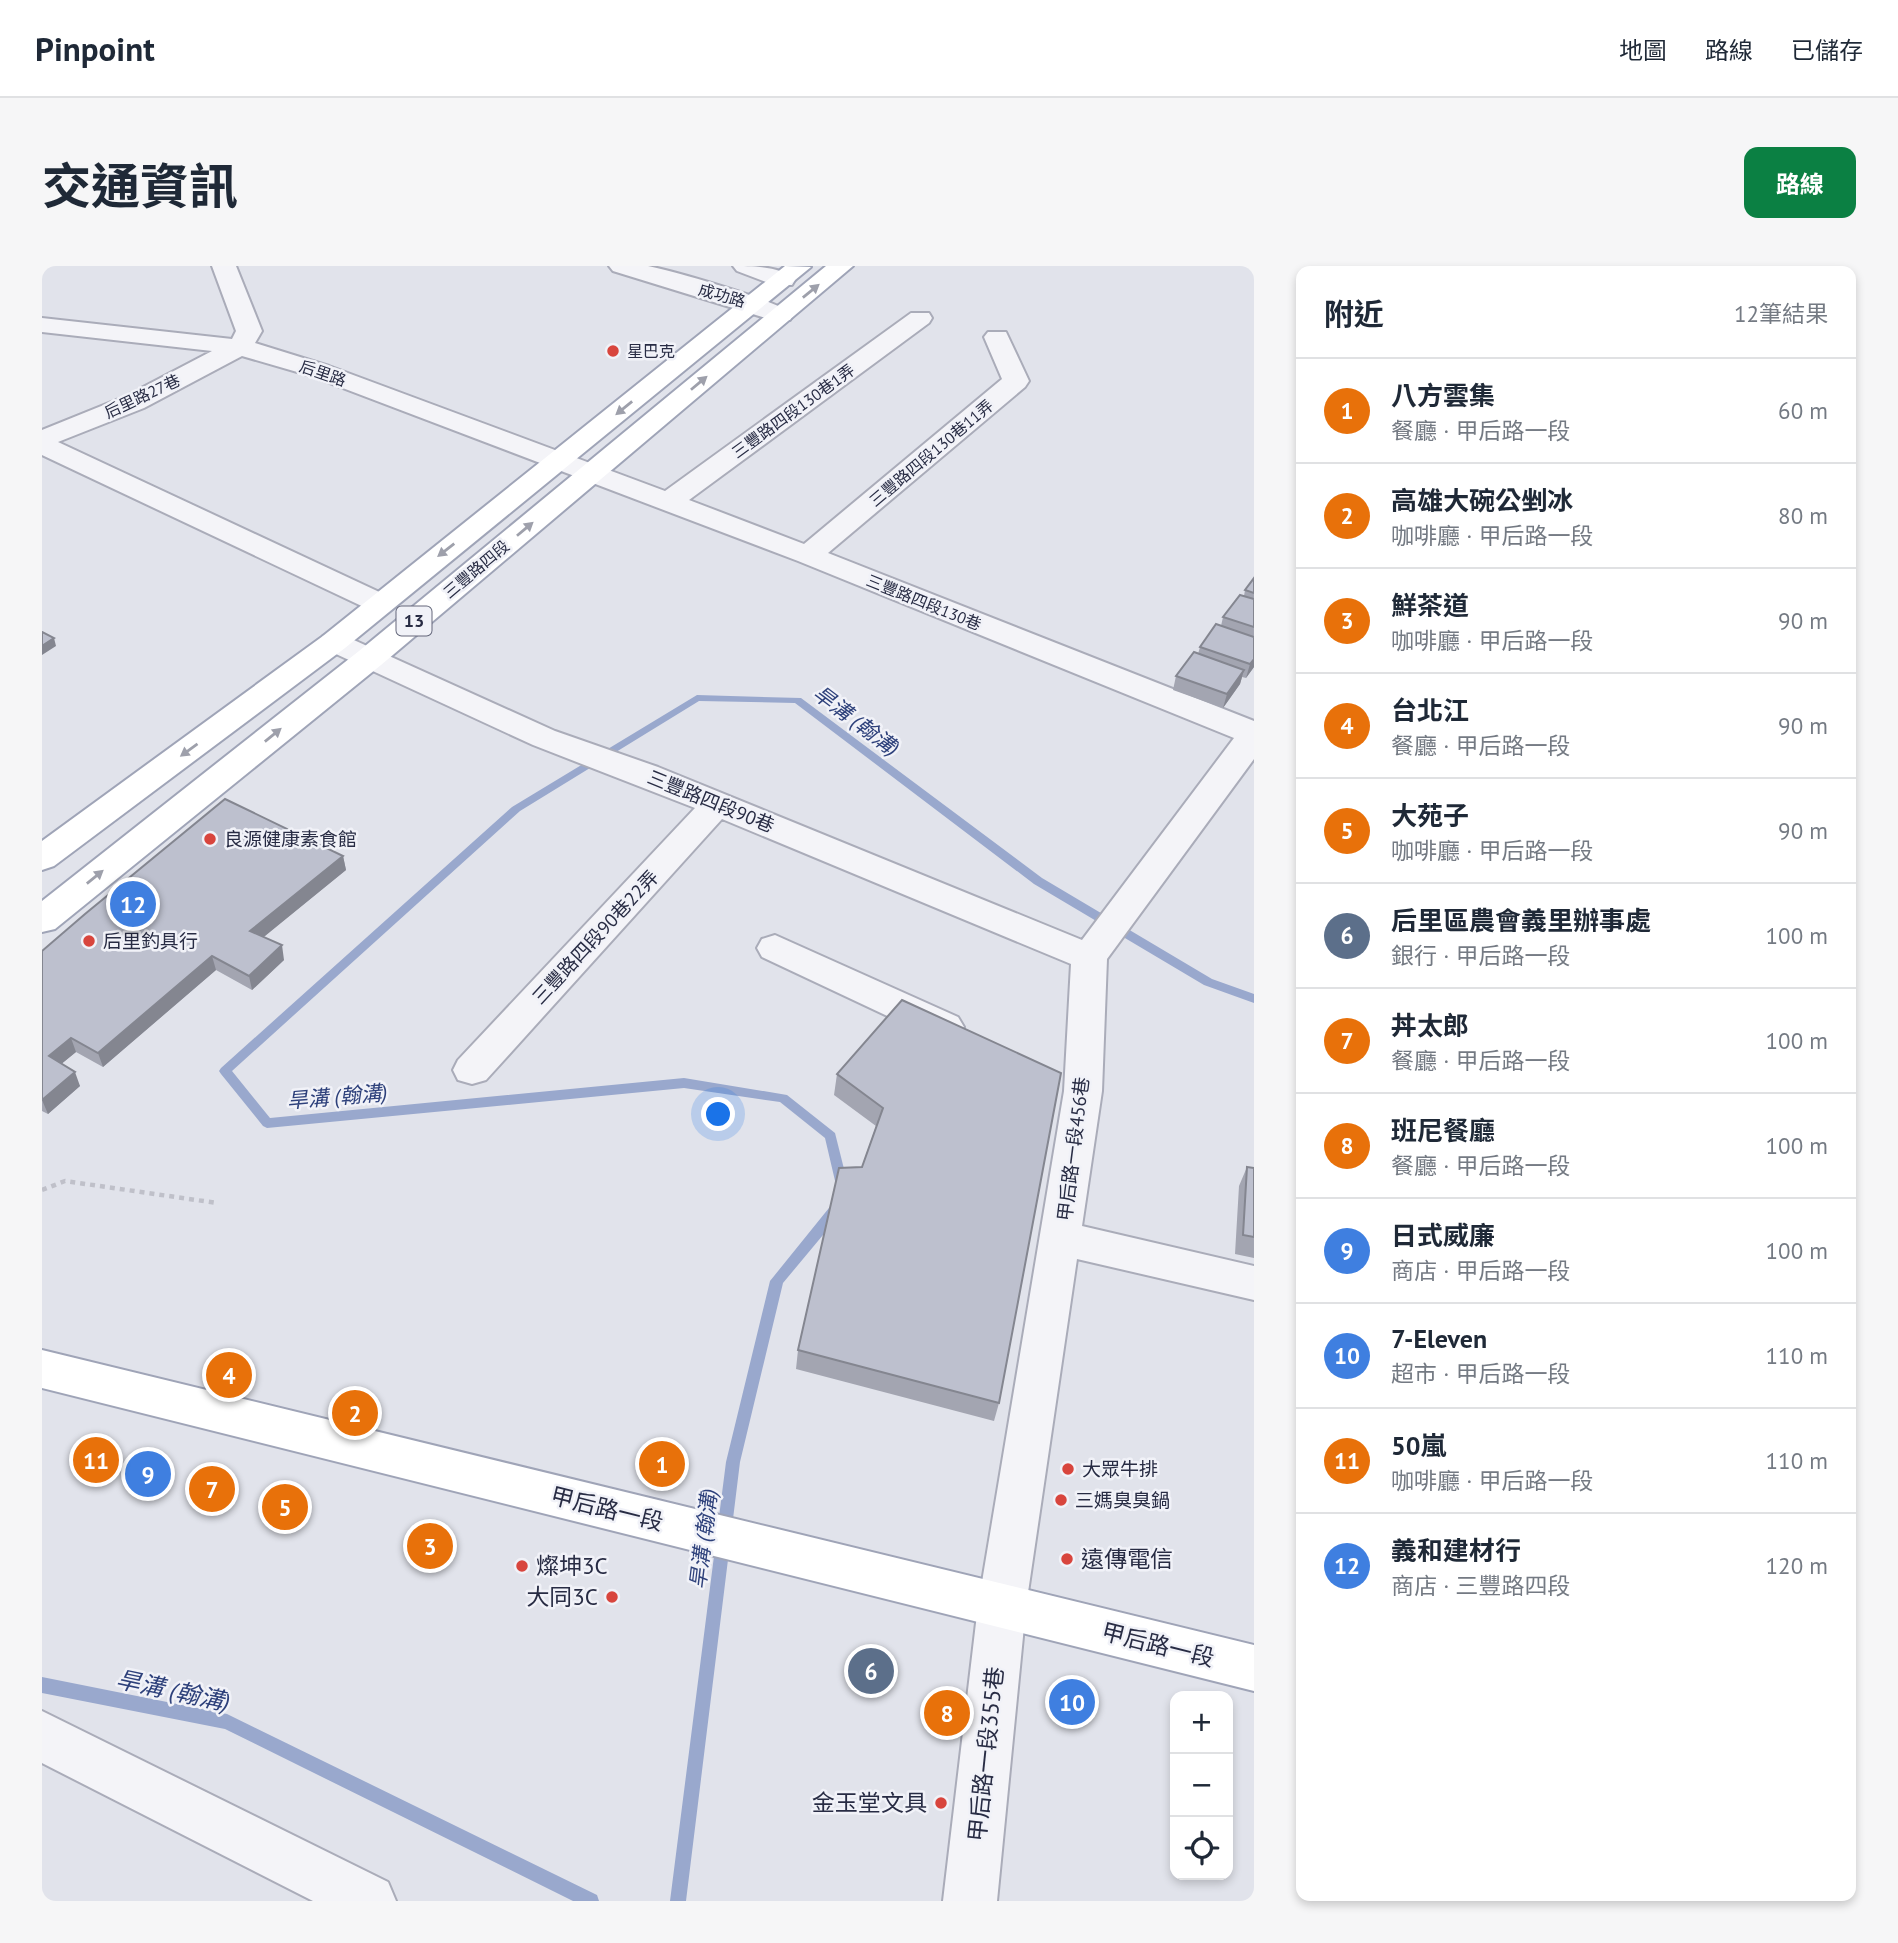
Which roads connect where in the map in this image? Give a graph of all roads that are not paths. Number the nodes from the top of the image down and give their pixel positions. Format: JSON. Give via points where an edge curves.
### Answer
{"nodes":[{"id":1,"x":224,"y":266,"type":"edge"},
{"id":2,"x":621,"y":266,"type":"edge"},
{"id":3,"x":745,"y":266,"type":"edge"},
{"id":4,"x":841,"y":266,"type":"edge"},
{"id":5,"x":792,"y":273,"type":"edge"},
{"id":6,"x":753,"y":304,"type":"junction"},
{"id":7,"x":781,"y":315,"type":"junction"},
{"id":8,"x":920,"y":318,"type":"dead end"},
{"id":9,"x":42,"y":325,"type":"edge"},
{"id":10,"x":997,"y":337,"type":"dead end"},
{"id":11,"x":240,"y":347,"type":"junction"},
{"id":12,"x":42,"y":439,"type":"edge"},
{"id":13,"x":42,"y":445,"type":"edge"},
{"id":14,"x":556,"y":463,"type":"junction"},
{"id":15,"x":589,"y":475,"type":"junction"},
{"id":16,"x":667,"y":503,"type":"junction"},
{"id":17,"x":808,"y":555,"type":"junction"},
{"id":18,"x":379,"y":603,"type":"junction"},
{"id":19,"x":334,"y":642,"type":"junction"},
{"id":20,"x":370,"y":658,"type":"junction"},
{"id":21,"x":717,"y":804,"type":"junction"},
{"id":22,"x":42,"y":858,"type":"edge"},
{"id":23,"x":42,"y":920,"type":"edge"},
{"id":24,"x":775,"y":948,"type":"dead end"},
{"id":25,"x":1089,"y":957,"type":"junction"},
{"id":26,"x":972,"y":1040,"type":"edge"},
{"id":27,"x":472,"y":1070,"type":"dead end"},
{"id":28,"x":1046,"y":1074,"type":"edge"},
{"id":29,"x":1083,"y":1091,"type":"junction"},
{"id":30,"x":1061,"y":1238,"type":"junction"},
{"id":31,"x":1254,"y":1283,"type":"edge"},
{"id":32,"x":42,"y":1369,"type":"edge"},
{"id":33,"x":1002,"y":1606,"type":"junction"},
{"id":34,"x":1254,"y":1668,"type":"edge"},
{"id":35,"x":42,"y":1736,"type":"edge"},
{"id":36,"x":369,"y":1901,"type":"edge"},
{"id":37,"x":970,"y":1901,"type":"edge"}],
"edges":[{"from":1,"to":11,"type":"street","via":[[248,331]]},
{"from":2,"to":6,"type":"street","name":"成功路"},
{"from":3,"to":5,"type":"street"},
{"from":7,"to":4,"type":"main road","name":"三豐路四段","number":"13","one_way":true},
{"from":5,"to":6,"type":"main road","name":"三豐路四段","number":"13"},
{"from":6,"to":7,"type":"street","name":"成功路"},
{"from":6,"to":14,"type":"main road","name":"三豐路四段","number":"13","one_way":true},
{"from":15,"to":7,"type":"main road","name":"三豐路四段","number":"13","one_way":true},
{"from":8,"to":16,"type":"street","name":"三豐路四段130巷1弄"},
{"from":9,"to":11,"type":"street","name":"后里路"},
{"from":10,"to":17,"type":"street","name":"三豐路四段130巷11弄","via":[[1016,381]]},
{"from":11,"to":12,"type":"street","name":"后里路27巷","via":[[135,402]]},
{"from":11,"to":14,"type":"street","name":"后里路","via":[[320,371]]},
{"from":13,"to":18,"type":"street"},
{"from":14,"to":15,"type":"street","name":"后里路"},
{"from":14,"to":18,"type":"main road","name":"三豐路四段","number":"13","one_way":true},
{"from":15,"to":16,"type":"street","name":"三豐路四段130巷"},
{"from":20,"to":15,"type":"main road","name":"三豐路四段","number":"13","one_way":true},
{"from":16,"to":17,"type":"street","name":"三豐路四段130巷"},
{"from":17,"to":25,"type":"street","name":"三豐路四段130巷","via":[[1250,734],[1251,740]]},
{"from":18,"to":19,"type":"main road","name":"三豐路四段","number":"13"},
{"from":19,"to":20,"type":"street","name":"三豐路四段90巷"},
{"from":19,"to":22,"type":"main road","name":"三豐路四段","number":"13","one_way":true},
{"from":20,"to":21,"type":"street","name":"三豐路四段90巷","via":[[544,738]]},
{"from":23,"to":20,"type":"main road","name":"三豐路四段","number":"13","one_way":true},
{"from":21,"to":25,"type":"street","name":"三豐路四段90巷"},
{"from":21,"to":27,"type":"street","name":"三豐路四段90巷22弄"},
{"from":24,"to":26,"type":"street"},
{"from":25,"to":29,"type":"street","name":"甲后路一段456巷"},
{"from":28,"to":29,"type":"street"},
{"from":29,"to":30,"type":"street","name":"甲后路一段456巷"},
{"from":30,"to":31,"type":"street"},
{"from":30,"to":33,"type":"street","name":"甲后路一段456巷"},
{"from":32,"to":33,"type":"main road","name":"甲后路一段"},
{"from":33,"to":34,"type":"main road","name":"甲后路一段"},
{"from":33,"to":37,"type":"street","name":"甲后路一段355巷"},
{"from":35,"to":36,"type":"street"}]}
